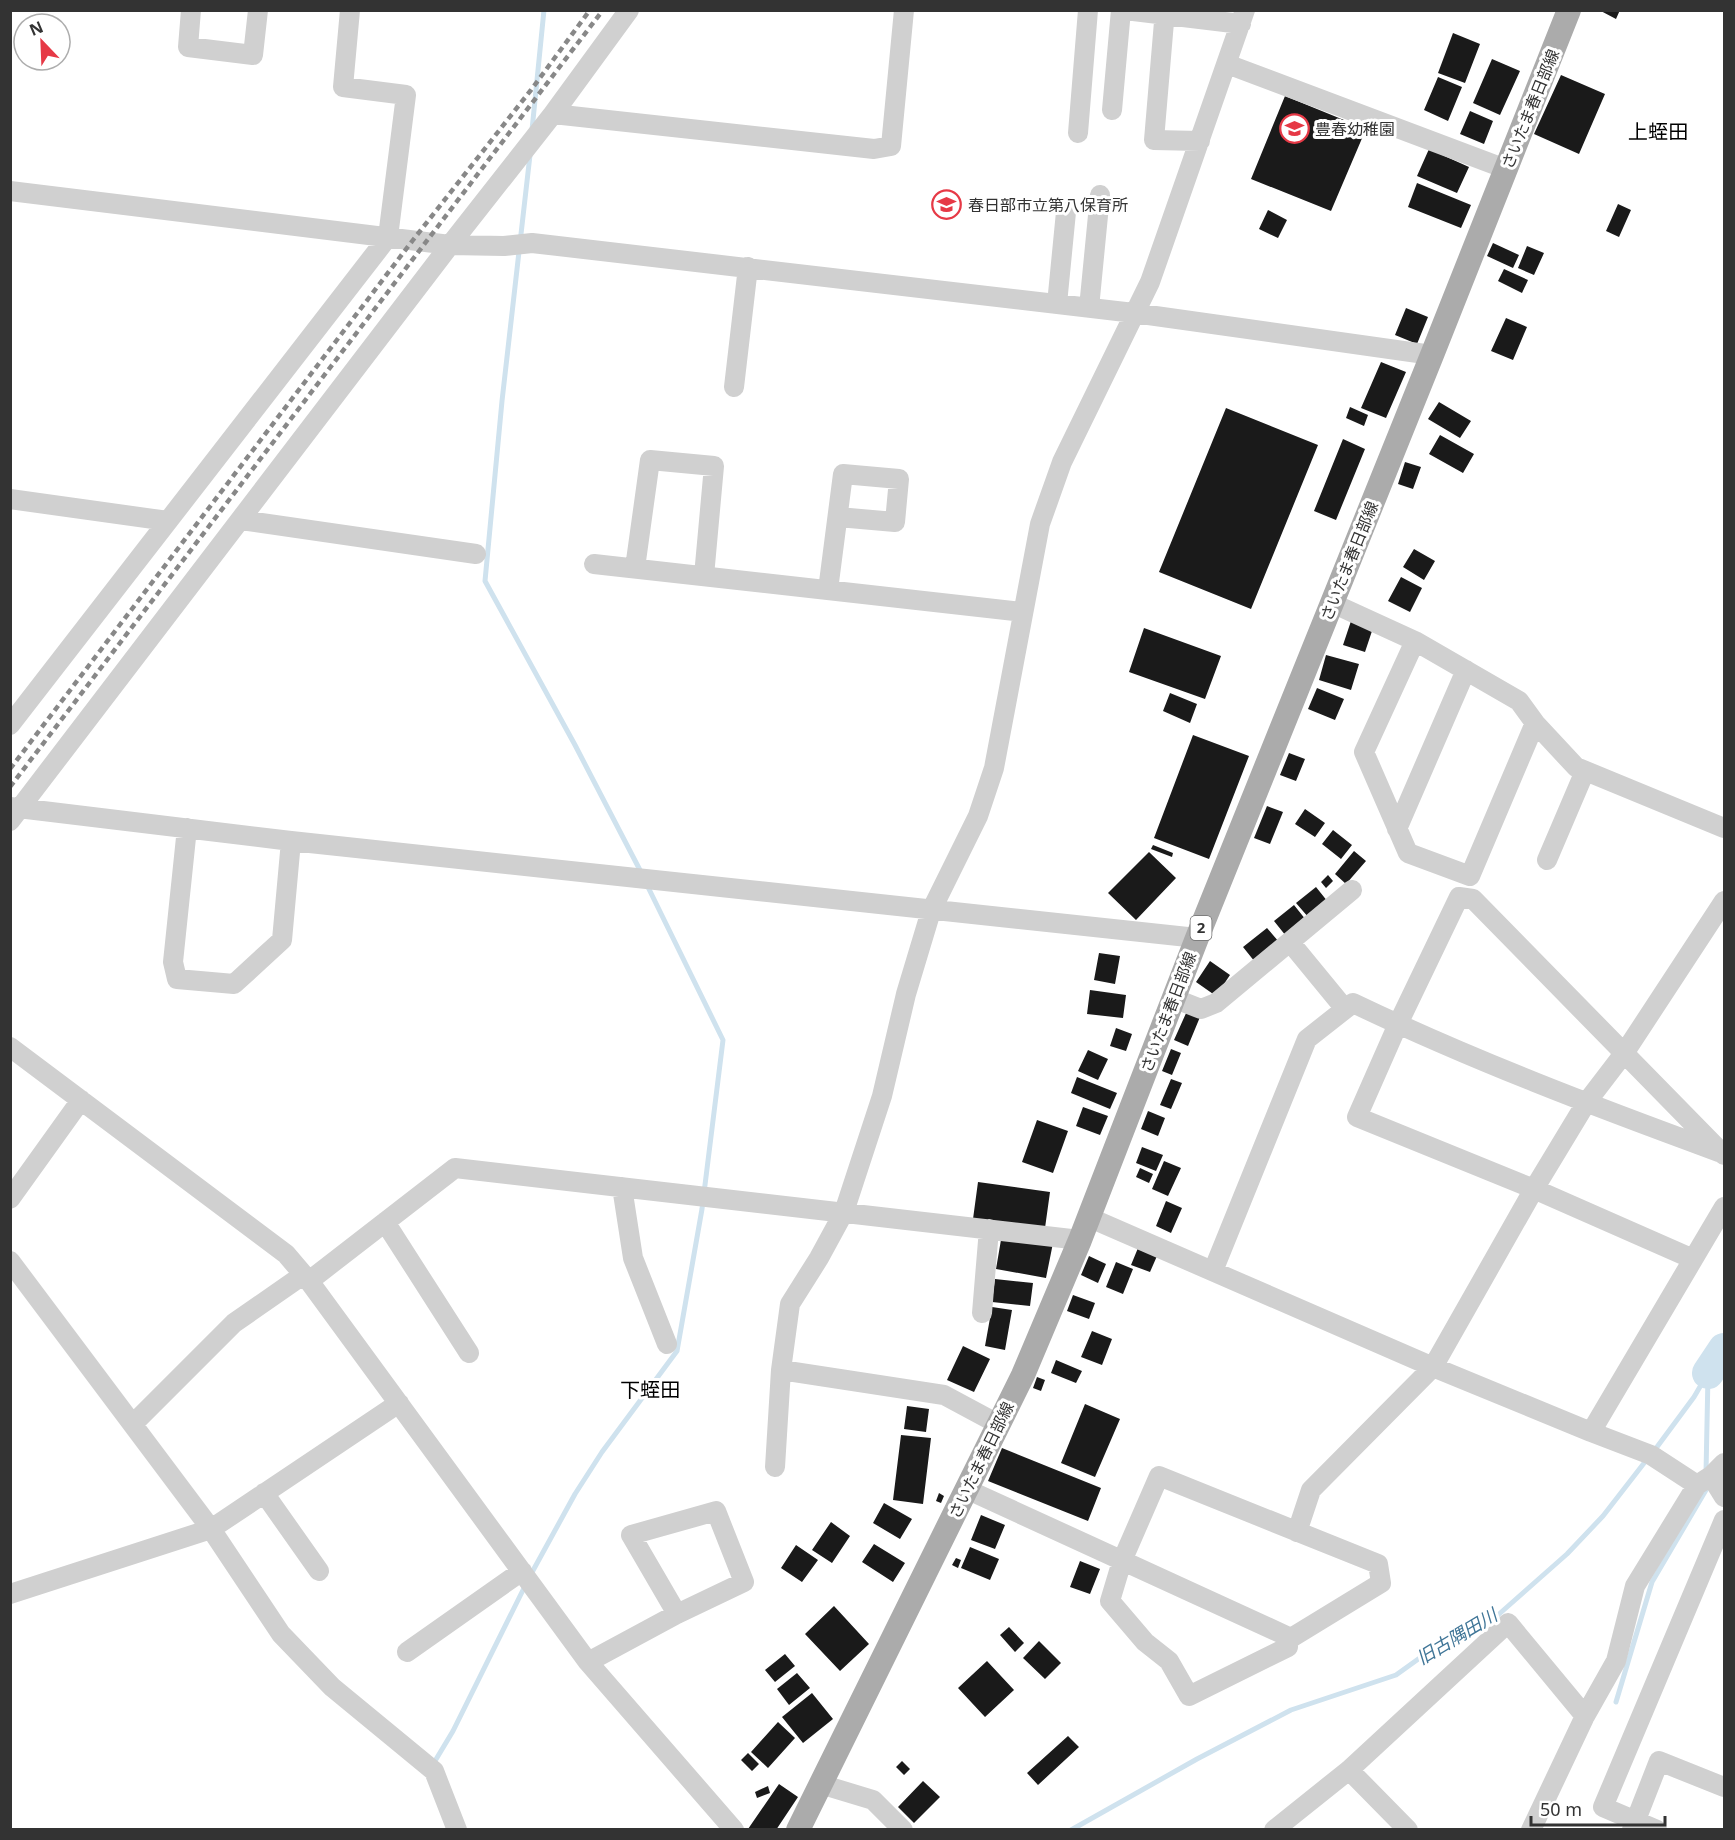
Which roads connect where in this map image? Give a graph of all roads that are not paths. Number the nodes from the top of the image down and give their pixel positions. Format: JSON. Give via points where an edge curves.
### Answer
{"nodes":[{"id":1,"x":191,"y":10,"type":"edge"},
{"id":2,"x":258,"y":10,"type":"edge"},
{"id":3,"x":350,"y":10,"type":"edge"},
{"id":4,"x":629,"y":10,"type":"edge"},
{"id":5,"x":904,"y":10,"type":"edge"},
{"id":6,"x":1088,"y":10,"type":"edge"},
{"id":7,"x":1123,"y":10,"type":"edge"},
{"id":8,"x":1569,"y":10,"type":"edge"},
{"id":9,"x":1164,"y":13,"type":"edge"},
{"id":10,"x":1243,"y":17,"type":"edge"},
{"id":11,"x":1227,"y":64,"type":"junction"},
{"id":12,"x":1112,"y":110,"type":"dead end"},
{"id":13,"x":553,"y":114,"type":"junction"},
{"id":14,"x":1078,"y":133,"type":"dead end"},
{"id":15,"x":1200,"y":141,"type":"junction"},
{"id":16,"x":1506,"y":169,"type":"junction"},
{"id":17,"x":10,"y":191,"type":"edge"},
{"id":18,"x":1100,"y":195,"type":"dead end"},
{"id":19,"x":1066,"y":212,"type":"dead end"},
{"id":20,"x":388,"y":237,"type":"junction"},
{"id":21,"x":450,"y":245,"type":"junction"},
{"id":22,"x":748,"y":267,"type":"junction"},
{"id":23,"x":1057,"y":304,"type":"junction"},
{"id":24,"x":1089,"y":308,"type":"junction"},
{"id":25,"x":1134,"y":313,"type":"junction"},
{"id":26,"x":1432,"y":356,"type":"junction"},
{"id":27,"x":734,"y":387,"type":"dead end"},
{"id":28,"x":10,"y":499,"type":"edge"},
{"id":29,"x":838,"y":517,"type":"dead end"},
{"id":30,"x":168,"y":520,"type":"junction"},
{"id":31,"x":241,"y":520,"type":"junction"},
{"id":32,"x":476,"y":554,"type":"dead end"},
{"id":33,"x":594,"y":564,"type":"dead end"},
{"id":34,"x":635,"y":568,"type":"junction"},
{"id":35,"x":704,"y":576,"type":"junction"},
{"id":36,"x":828,"y":590,"type":"junction"},
{"id":37,"x":1332,"y":603,"type":"junction"},
{"id":38,"x":1023,"y":612,"type":"junction"},
{"id":39,"x":1415,"y":641,"type":"junction"},
{"id":40,"x":1466,"y":670,"type":"junction"},
{"id":41,"x":1535,"y":723,"type":"junction"},
{"id":42,"x":10,"y":725,"type":"edge"},
{"id":43,"x":1585,"y":771,"type":"junction"},
{"id":44,"x":14,"y":812,"type":"edge"},
{"id":45,"x":187,"y":828,"type":"junction"},
{"id":46,"x":1725,"y":828,"type":"edge"},
{"id":47,"x":1397,"y":829,"type":"junction"},
{"id":48,"x":291,"y":841,"type":"junction"},
{"id":49,"x":1547,"y":860,"type":"dead end"},
{"id":50,"x":1353,"y":890,"type":"dead end"},
{"id":51,"x":1725,"y":900,"type":"edge"},
{"id":52,"x":931,"y":911,"type":"junction"},
{"id":53,"x":1197,"y":938,"type":"junction"},
{"id":54,"x":1290,"y":942,"type":"junction"},
{"id":55,"x":1173,"y":998,"type":"junction"},
{"id":56,"x":1345,"y":1009,"type":"junction"},
{"id":57,"x":1398,"y":1024,"type":"junction"},
{"id":58,"x":10,"y":1047,"type":"edge"},
{"id":59,"x":1624,"y":1052,"type":"junction"},
{"id":60,"x":81,"y":1100,"type":"junction"},
{"id":61,"x":1586,"y":1103,"type":"junction"},
{"id":62,"x":1724,"y":1154,"type":"edge"},
{"id":63,"x":622,"y":1187,"type":"junction"},
{"id":64,"x":1534,"y":1189,"type":"junction"},
{"id":65,"x":10,"y":1199,"type":"edge"},
{"id":66,"x":1725,"y":1207,"type":"edge"},
{"id":67,"x":844,"y":1212,"type":"junction"},
{"id":68,"x":1088,"y":1217,"type":"junction"},
{"id":69,"x":385,"y":1222,"type":"junction"},
{"id":70,"x":988,"y":1229,"type":"junction"},
{"id":71,"x":1080,"y":1240,"type":"junction"},
{"id":72,"x":1693,"y":1259,"type":"junction"},
{"id":73,"x":10,"y":1262,"type":"edge"},
{"id":74,"x":1213,"y":1271,"type":"junction"},
{"id":75,"x":306,"y":1278,"type":"junction"},
{"id":76,"x":982,"y":1313,"type":"dead end"},
{"id":77,"x":666,"y":1344,"type":"dead end"},
{"id":78,"x":469,"y":1353,"type":"dead end"},
{"id":79,"x":1433,"y":1367,"type":"junction"},
{"id":80,"x":781,"y":1370,"type":"junction"},
{"id":81,"x":399,"y":1403,"type":"junction"},
{"id":82,"x":133,"y":1424,"type":"junction"},
{"id":83,"x":998,"y":1425,"type":"junction"},
{"id":84,"x":1591,"y":1432,"type":"junction"},
{"id":85,"x":775,"y":1467,"type":"dead end"},
{"id":86,"x":1711,"y":1475,"type":"edge"},
{"id":87,"x":966,"y":1489,"type":"junction"},
{"id":88,"x":264,"y":1493,"type":"junction"},
{"id":89,"x":1725,"y":1497,"type":"edge"},
{"id":90,"x":1725,"y":1520,"type":"edge"},
{"id":91,"x":211,"y":1529,"type":"junction"},
{"id":92,"x":1297,"y":1532,"type":"junction"},
{"id":93,"x":1122,"y":1561,"type":"junction"},
{"id":94,"x":319,"y":1571,"type":"dead end"},
{"id":95,"x":522,"y":1571,"type":"junction"},
{"id":96,"x":10,"y":1594,"type":"edge"},
{"id":97,"x":677,"y":1614,"type":"junction"},
{"id":98,"x":1286,"y":1636,"type":"junction"},
{"id":99,"x":407,"y":1652,"type":"dead end"},
{"id":100,"x":588,"y":1662,"type":"junction"},
{"id":101,"x":1585,"y":1716,"type":"junction"},
{"id":102,"x":1349,"y":1770,"type":"junction"},
{"id":103,"x":820,"y":1784,"type":"junction"},
{"id":104,"x":1725,"y":1787,"type":"edge"},
{"id":105,"x":1634,"y":1825,"type":"edge"},
{"id":106,"x":457,"y":1830,"type":"edge"},
{"id":107,"x":734,"y":1830,"type":"edge"},
{"id":108,"x":798,"y":1830,"type":"edge"},
{"id":109,"x":903,"y":1830,"type":"edge"},
{"id":110,"x":1274,"y":1830,"type":"edge"},
{"id":111,"x":1408,"y":1830,"type":"edge"},
{"id":112,"x":1531,"y":1830,"type":"edge"},
{"id":113,"x":1657,"y":1830,"type":"edge"}],
"edges":[{"from":1,"to":2,"type":"street","via":[[188,47],[252,55]]},
{"from":3,"to":20,"type":"street","via":[[343,87],[406,95]]},
{"from":4,"to":13,"type":"street"},
{"from":5,"to":13,"type":"street","via":[[891,146],[874,150]]},
{"from":6,"to":14,"type":"street"},
{"from":7,"to":9,"type":"street"},
{"from":7,"to":12,"type":"street"},
{"from":8,"to":16,"type":"main road","name":"さいたま春日部線","number":"2"},
{"from":9,"to":10,"type":"street"},
{"from":9,"to":15,"type":"street","via":[[1154,140]]},
{"from":10,"to":11,"type":"street"},
{"from":11,"to":15,"type":"street"},
{"from":11,"to":16,"type":"street"},
{"from":13,"to":21,"type":"street"},
{"from":15,"to":25,"type":"street","via":[[1150,282]]},
{"from":16,"to":26,"type":"main road","name":"さいたま春日部線","number":"2"},
{"from":17,"to":20,"type":"street"},
{"from":18,"to":24,"type":"street"},
{"from":19,"to":23,"type":"street"},
{"from":20,"to":21,"type":"street"},
{"from":20,"to":30,"type":"street"},
{"from":21,"to":22,"type":"street","via":[[532,243]]},
{"from":21,"to":31,"type":"street"},
{"from":22,"to":23,"type":"street"},
{"from":22,"to":27,"type":"street"},
{"from":23,"to":24,"type":"street"},
{"from":24,"to":25,"type":"street"},
{"from":25,"to":26,"type":"street"},
{"from":25,"to":38,"type":"street","via":[[1048,498]]},
{"from":26,"to":37,"type":"main road","name":"さいたま春日部線","number":"2"},
{"from":28,"to":30,"type":"street"},
{"from":29,"to":36,"type":"street"},
{"from":30,"to":42,"type":"street"},
{"from":31,"to":32,"type":"street"},
{"from":31,"to":44,"type":"street"},
{"from":33,"to":34,"type":"street"},
{"from":34,"to":35,"type":"street"},
{"from":34,"to":35,"type":"street","via":[[650,460],[714,466]]},
{"from":35,"to":36,"type":"street"},
{"from":36,"to":38,"type":"street"},
{"from":37,"to":39,"type":"street"},
{"from":37,"to":53,"type":"main road","name":"さいたま春日部線","number":"2"},
{"from":38,"to":52,"type":"street","via":[[994,768],[978,816]]},
{"from":39,"to":40,"type":"street"},
{"from":39,"to":47,"type":"street","via":[[1364,753]]},
{"from":40,"to":41,"type":"street","via":[[1519,701]]},
{"from":40,"to":47,"type":"street"},
{"from":41,"to":43,"type":"street","via":[[1576,768]]},
{"from":41,"to":47,"type":"street","via":[[1470,876],[1408,853]]},
{"from":43,"to":46,"type":"street"},
{"from":43,"to":49,"type":"street"},
{"from":44,"to":45,"type":"street"},
{"from":45,"to":48,"type":"street"},
{"from":45,"to":48,"type":"street","via":[[172,962],[177,979],[234,984],[282,940]]},
{"from":48,"to":52,"type":"street"},
{"from":50,"to":54,"type":"street"},
{"from":51,"to":59,"type":"street"},
{"from":52,"to":53,"type":"street"},
{"from":52,"to":67,"type":"street","via":[[882,1096]]},
{"from":53,"to":55,"type":"main road","name":"さいたま春日部線","number":"2"},
{"from":54,"to":55,"type":"street","via":[[1216,1003],[1201,1009]]},
{"from":54,"to":56,"type":"street"},
{"from":55,"to":68,"type":"main road","name":"さいたま春日部線","number":"2"},
{"from":56,"to":57,"type":"street","via":[[1353,1003]]},
{"from":56,"to":74,"type":"street","via":[[1306,1039]]},
{"from":57,"to":59,"type":"street","via":[[1459,897],[1473,899]]},
{"from":57,"to":61,"type":"street"},
{"from":57,"to":64,"type":"street","via":[[1357,1117]]},
{"from":58,"to":60,"type":"street"},
{"from":59,"to":61,"type":"street"},
{"from":59,"to":62,"type":"street"},
{"from":60,"to":65,"type":"street"},
{"from":60,"to":75,"type":"street","via":[[286,1254]]},
{"from":61,"to":62,"type":"street"},
{"from":61,"to":64,"type":"street"},
{"from":63,"to":67,"type":"street"},
{"from":63,"to":69,"type":"street","via":[[455,1168]]},
{"from":63,"to":77,"type":"street","via":[[633,1258]]},
{"from":64,"to":72,"type":"street"},
{"from":64,"to":79,"type":"street"},
{"from":66,"to":72,"type":"street"},
{"from":67,"to":70,"type":"street"},
{"from":67,"to":80,"type":"street","via":[[790,1304]]},
{"from":68,"to":71,"type":"main road","name":"さいたま春日部線","number":"2"},
{"from":68,"to":74,"type":"street"},
{"from":69,"to":75,"type":"street"},
{"from":69,"to":78,"type":"street"},
{"from":70,"to":71,"type":"street"},
{"from":70,"to":76,"type":"street"},
{"from":71,"to":83,"type":"main road","name":"さいたま春日部線","number":"2"},
{"from":72,"to":84,"type":"street"},
{"from":73,"to":82,"type":"street"},
{"from":74,"to":79,"type":"street"},
{"from":75,"to":81,"type":"street"},
{"from":75,"to":82,"type":"street","via":[[234,1323]]},
{"from":79,"to":84,"type":"street"},
{"from":79,"to":92,"type":"street","via":[[1311,1490]]},
{"from":80,"to":83,"type":"street","via":[[944,1395]]},
{"from":80,"to":85,"type":"street"},
{"from":81,"to":88,"type":"street"},
{"from":81,"to":95,"type":"street"},
{"from":82,"to":91,"type":"street"},
{"from":83,"to":87,"type":"main road","name":"さいたま春日部線","number":"2"},
{"from":84,"to":86,"type":"street"},
{"from":86,"to":89,"type":"street"},
{"from":86,"to":101,"type":"street","via":[[1635,1586],[1616,1661]]},
{"from":87,"to":93,"type":"street"},
{"from":87,"to":103,"type":"main road","name":"さいたま春日部線","number":"2"},
{"from":88,"to":91,"type":"street"},
{"from":88,"to":94,"type":"street"},
{"from":90,"to":105,"type":"street","via":[[1603,1807]]},
{"from":91,"to":96,"type":"street"},
{"from":91,"to":106,"type":"street","via":[[281,1634],[332,1687],[434,1771]]},
{"from":92,"to":93,"type":"street","via":[[1159,1476]]},
{"from":92,"to":98,"type":"street","via":[[1378,1564],[1381,1583],[1291,1638]]},
{"from":93,"to":98,"type":"street"},
{"from":93,"to":98,"type":"street","via":[[1110,1601],[1145,1642],[1169,1661],[1189,1696],[1288,1647]]},
{"from":95,"to":99,"type":"street"},
{"from":95,"to":100,"type":"street"},
{"from":97,"to":97,"type":"street","via":[[744,1582],[716,1511],[631,1535]]},
{"from":97,"to":100,"type":"street"},
{"from":100,"to":107,"type":"street"},
{"from":101,"to":102,"type":"street","via":[[1508,1623]]},
{"from":101,"to":112,"type":"street"},
{"from":102,"to":110,"type":"street"},
{"from":102,"to":111,"type":"street"},
{"from":103,"to":108,"type":"main road","name":"さいたま春日部線","number":"2"},
{"from":103,"to":109,"type":"street","via":[[873,1800]]},
{"from":104,"to":105,"type":"street","via":[[1659,1761]]},
{"from":105,"to":113,"type":"street"}]}
